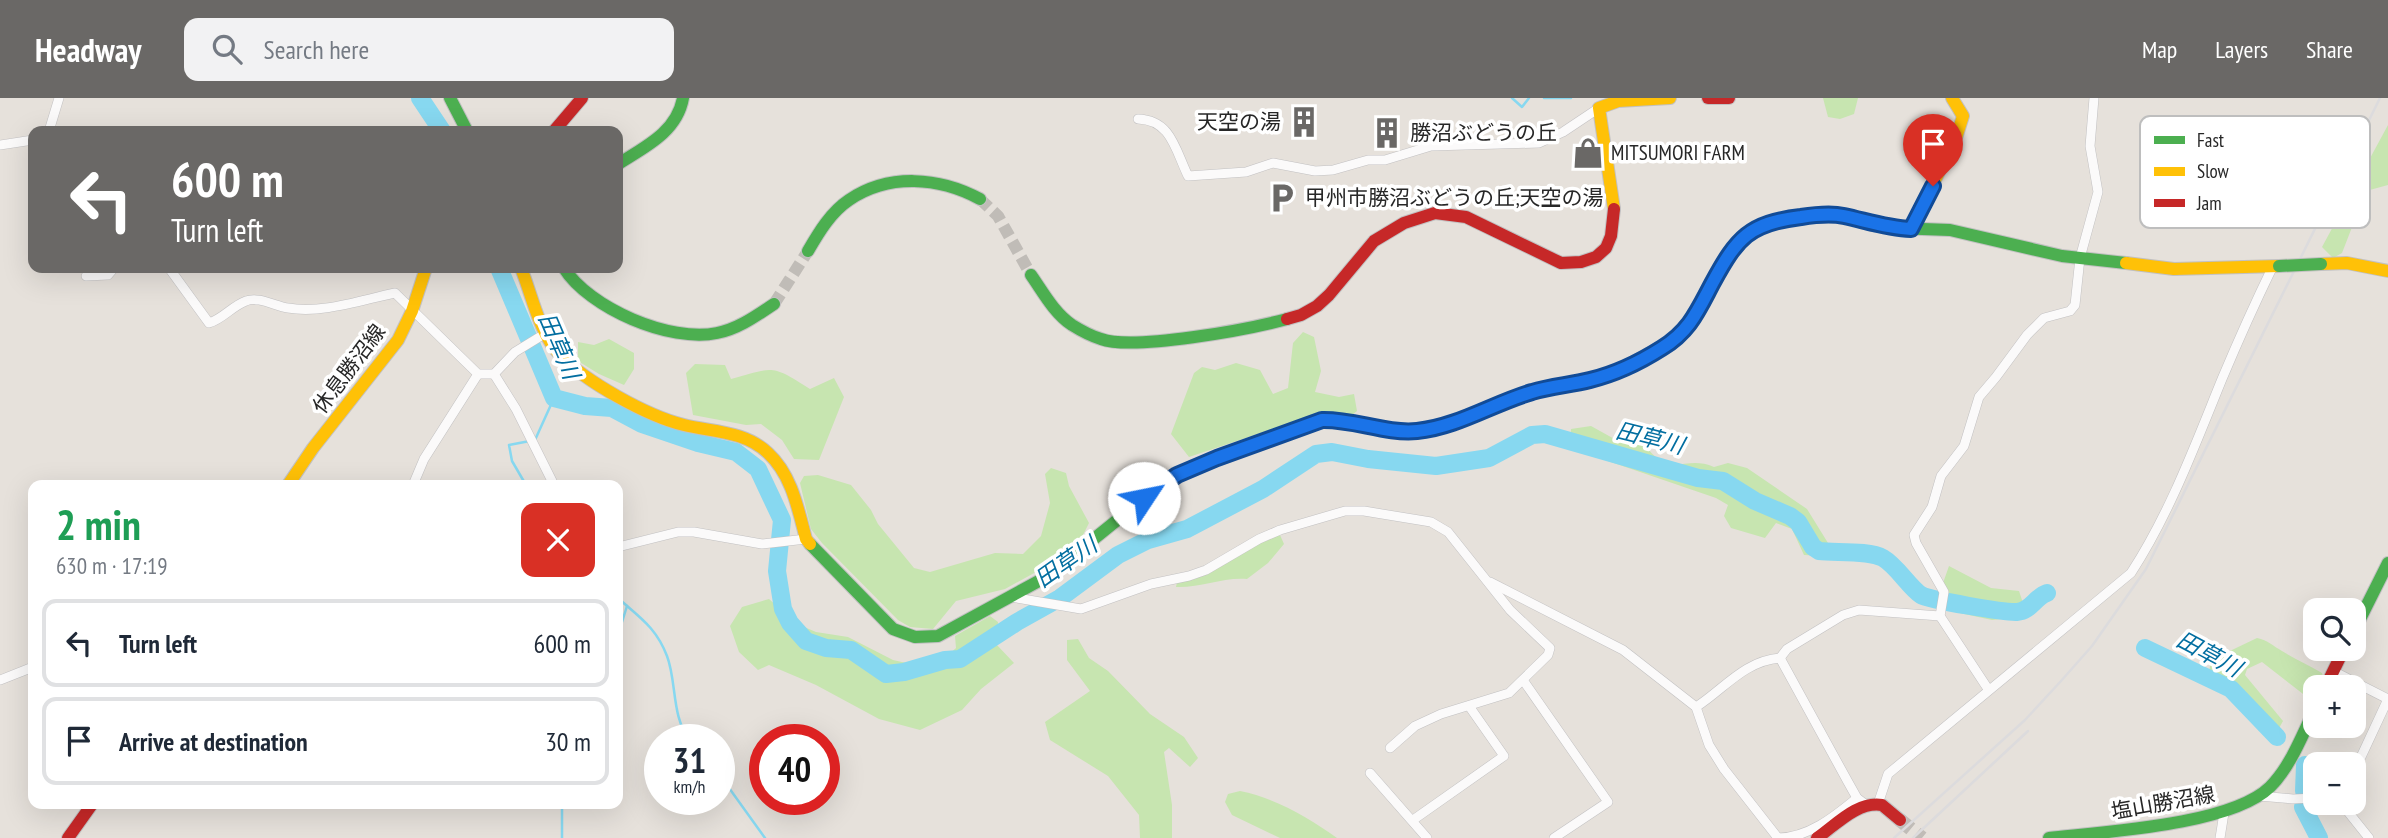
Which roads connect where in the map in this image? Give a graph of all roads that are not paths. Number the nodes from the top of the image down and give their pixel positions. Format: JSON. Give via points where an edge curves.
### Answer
{"nodes":[{"id":1,"x":59,"y":98,"type":"edge"},
{"id":2,"x":450,"y":98,"type":"edge"},
{"id":3,"x":582,"y":98,"type":"edge"},
{"id":4,"x":683,"y":98,"type":"edge"},
{"id":5,"x":1670,"y":98,"type":"edge"},
{"id":6,"x":1709,"y":98,"type":"edge"},
{"id":7,"x":1729,"y":98,"type":"edge"},
{"id":8,"x":1952,"y":98,"type":"edge"},
{"id":9,"x":2094,"y":98,"type":"edge"},
{"id":10,"x":1600,"y":108,"type":"junction"},
{"id":11,"x":1138,"y":119,"type":"dead end"},
{"id":12,"x":50,"y":126,"type":"edge"},
{"id":13,"x":464,"y":126,"type":"edge"},
{"id":14,"x":558,"y":126,"type":"edge"},
{"id":15,"x":28,"y":141,"type":"edge"},
{"id":16,"x":0,"y":145,"type":"edge"},
{"id":17,"x":623,"y":160,"type":"edge"},
{"id":18,"x":980,"y":199,"type":"tunnel mouth"},
{"id":19,"x":1911,"y":229,"type":"junction"},
{"id":20,"x":808,"y":251,"type":"tunnel mouth"},
{"id":21,"x":2080,"y":258,"type":"junction"},
{"id":22,"x":2276,"y":266,"type":"junction"},
{"id":23,"x":2388,"y":271,"type":"edge"},
{"id":24,"x":110,"y":273,"type":"edge"},
{"id":25,"x":173,"y":273,"type":"edge"},
{"id":26,"x":424,"y":273,"type":"edge"},
{"id":27,"x":523,"y":273,"type":"edge"},
{"id":28,"x":567,"y":273,"type":"edge"},
{"id":29,"x":1031,"y":275,"type":"tunnel mouth"},
{"id":30,"x":86,"y":276,"type":"dead end"},
{"id":31,"x":774,"y":304,"type":"tunnel mouth"},
{"id":32,"x":412,"y":311,"type":"junction"},
{"id":33,"x":546,"y":333,"type":"junction"},
{"id":34,"x":478,"y":374,"type":"junction"},
{"id":35,"x":494,"y":374,"type":"junction"},
{"id":36,"x":291,"y":480,"type":"edge"},
{"id":37,"x":415,"y":480,"type":"edge"},
{"id":38,"x":552,"y":480,"type":"edge"},
{"id":39,"x":806,"y":539,"type":"junction"},
{"id":40,"x":623,"y":546,"type":"edge"},
{"id":41,"x":2388,"y":563,"type":"edge"},
{"id":42,"x":1488,"y":582,"type":"junction"},
{"id":43,"x":1011,"y":597,"type":"junction"},
{"id":44,"x":2366,"y":607,"type":"edge"},
{"id":45,"x":1940,"y":615,"type":"junction"},
{"id":46,"x":1780,"y":657,"type":"junction"},
{"id":47,"x":2338,"y":661,"type":"edge"},
{"id":48,"x":28,"y":669,"type":"edge"},
{"id":49,"x":2333,"y":671,"type":"junction"},
{"id":50,"x":2331,"y":675,"type":"edge"},
{"id":51,"x":0,"y":680,"type":"edge"},
{"id":52,"x":1524,"y":680,"type":"junction"},
{"id":53,"x":1988,"y":689,"type":"junction"},
{"id":54,"x":2388,"y":699,"type":"edge"},
{"id":55,"x":1469,"y":706,"type":"junction"},
{"id":56,"x":1696,"y":707,"type":"junction"},
{"id":57,"x":2303,"y":735,"type":"edge"},
{"id":58,"x":1390,"y":748,"type":"dead end"},
{"id":59,"x":2363,"y":752,"type":"edge"},
{"id":60,"x":1370,"y":773,"type":"dead end"},
{"id":61,"x":2259,"y":796,"type":"junction"},
{"id":62,"x":2303,"y":799,"type":"edge"},
{"id":63,"x":1867,"y":802,"type":"junction"},
{"id":64,"x":89,"y":809,"type":"edge"},
{"id":65,"x":2224,"y":813,"type":"junction"},
{"id":66,"x":2351,"y":815,"type":"edge"},
{"id":67,"x":1413,"y":820,"type":"junction"},
{"id":68,"x":1900,"y":820,"type":"tunnel mouth"},
{"id":69,"x":68,"y":838,"type":"edge"},
{"id":70,"x":1426,"y":838,"type":"edge"},
{"id":71,"x":1553,"y":838,"type":"edge"},
{"id":72,"x":1778,"y":838,"type":"edge"},
{"id":73,"x":1817,"y":838,"type":"edge"},
{"id":74,"x":2049,"y":838,"type":"edge"},
{"id":75,"x":2220,"y":838,"type":"edge"},
{"id":76,"x":2369,"y":838,"type":"edge"}],
"edges":[{"from":1,"to":12,"type":"street"},
{"from":2,"to":13,"type":"street"},
{"from":3,"to":14,"type":"street"},
{"from":4,"to":17,"type":"street","via":[[678,118],[668,129]]},
{"from":5,"to":10,"type":"street","via":[[1618,101]]},
{"from":6,"to":7,"type":"street"},
{"from":8,"to":19,"type":"street","via":[[1963,116]]},
{"from":9,"to":21,"type":"street","via":[[2090,146],[2098,192]]},
{"from":10,"to":11,"type":"street","via":[[1539,143],[1432,146],[1333,170],[1273,163],[1246,172],[1188,176],[1165,128],[1153,120]]},
{"from":10,"to":29,"type":"street","via":[[1615,224],[1607,246],[1577,264],[1561,263],[1466,217],[1435,213],[1404,223],[1374,242],[1329,295],[1301,315],[1266,325],[1138,344],[1102,340],[1071,324]]},
{"from":15,"to":16,"type":"street"},
{"from":18,"to":20,"type":"street","via":[[955,186],[922,180],[877,187],[847,201],[819,231]]},
{"from":19,"to":21,"type":"street","via":[[1950,230]]},
{"from":19,"to":43,"type":"street","via":[[1841,216],[1772,221],[1749,232],[1730,251],[1690,326],[1612,374],[1533,391],[1440,427],[1407,432],[1339,420],[1303,425],[1177,475],[1048,576]]},
{"from":21,"to":22,"type":"street","via":[[2174,269]]},
{"from":21,"to":45,"type":"street","via":[[2075,304],[2070,311],[2044,318],[1979,397],[1964,446],[1941,476],[1932,507],[1914,535],[1944,592]]},
{"from":22,"to":23,"type":"street","bridge":true,"via":[[2347,263]]},
{"from":22,"to":53,"type":"street","via":[[2224,375],[2193,454],[2131,573]]},
{"from":24,"to":30,"type":"street"},
{"from":25,"to":32,"type":"street","via":[[209,323],[246,300],[303,311],[395,293]]},
{"from":26,"to":32,"type":"street","name":"休息勝沼線"},
{"from":27,"to":33,"type":"street"},
{"from":28,"to":31,"type":"street","via":[[588,295],[666,331],[694,335],[724,331]]},
{"from":32,"to":34,"type":"street"},
{"from":32,"to":36,"type":"street","name":"休息勝沼線","via":[[391,349]]},
{"from":33,"to":35,"type":"street","via":[[514,352]]},
{"from":33,"to":39,"type":"street","via":[[573,369],[607,389],[662,418],[737,435],[769,453],[790,484]]},
{"from":34,"to":35,"type":"street"},
{"from":34,"to":37,"type":"street"},
{"from":35,"to":38,"type":"street"},
{"from":39,"to":40,"type":"street","via":[[762,544],[678,532]]},
{"from":39,"to":43,"type":"street","via":[[893,629],[905,635],[938,636]]},
{"from":41,"to":44,"type":"street"},
{"from":42,"to":43,"type":"street","via":[[1440,526],[1345,511],[1280,530],[1206,570],[1081,609]]},
{"from":42,"to":52,"type":"street","via":[[1550,648]]},
{"from":42,"to":56,"type":"street","via":[[1623,650]]},
{"from":45,"to":46,"type":"street","via":[[1859,610],[1843,615]]},
{"from":45,"to":53,"type":"street"},
{"from":46,"to":56,"type":"street","via":[[1735,675]]},
{"from":46,"to":63,"type":"street"},
{"from":47,"to":49,"type":"street"},
{"from":48,"to":51,"type":"street"},
{"from":49,"to":50,"type":"street"},
{"from":49,"to":54,"type":"street"},
{"from":52,"to":55,"type":"street","via":[[1509,693]]},
{"from":52,"to":71,"type":"street","via":[[1608,802]]},
{"from":53,"to":63,"type":"street","via":[[1888,774]]},
{"from":54,"to":59,"type":"street"},
{"from":55,"to":58,"type":"street","via":[[1415,726]]},
{"from":55,"to":67,"type":"street","via":[[1504,756]]},
{"from":56,"to":72,"type":"street","via":[[1709,745],[1724,769]]},
{"from":57,"to":61,"type":"street","name":"塩山勝沼線","via":[[2281,774]]},
{"from":60,"to":67,"type":"street"},
{"from":61,"to":62,"type":"street"},
{"from":61,"to":65,"type":"street","name":"塩山勝沼線"},
{"from":63,"to":68,"type":"street"},
{"from":63,"to":72,"type":"street","via":[[1792,838]]},
{"from":63,"to":73,"type":"street"},
{"from":64,"to":69,"type":"street"},
{"from":65,"to":74,"type":"street","name":"塩山勝沼線"},
{"from":65,"to":75,"type":"street"},
{"from":66,"to":76,"type":"street"},
{"from":67,"to":70,"type":"street"}]}
